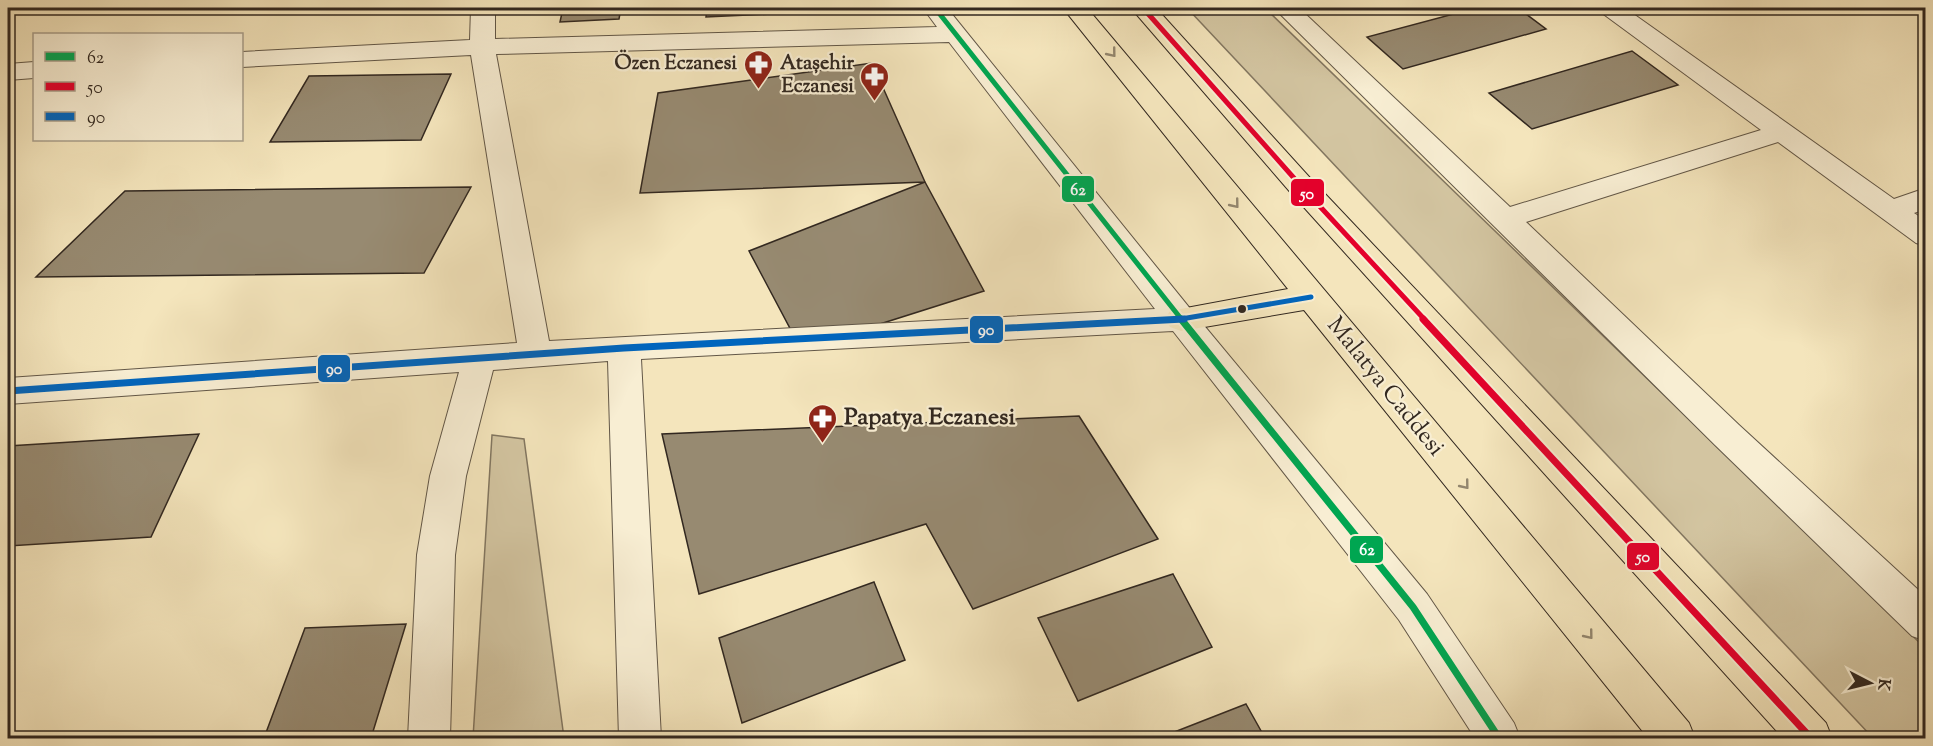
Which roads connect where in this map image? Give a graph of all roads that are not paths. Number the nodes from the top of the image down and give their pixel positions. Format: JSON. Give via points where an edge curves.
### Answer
{"nodes":[{"id":1,"x":483,"y":8,"type":"edge"},
{"id":2,"x":935,"y":8,"type":"edge"},
{"id":3,"x":1075,"y":8,"type":"edge"},
{"id":4,"x":1143,"y":8,"type":"edge"},
{"id":5,"x":1286,"y":8,"type":"edge"},
{"id":6,"x":1610,"y":8,"type":"edge"},
{"id":7,"x":954,"y":34,"type":"junction"},
{"id":8,"x":482,"y":47,"type":"junction"},
{"id":9,"x":243,"y":60,"type":"edge"},
{"id":10,"x":33,"y":70,"type":"edge"},
{"id":11,"x":8,"y":72,"type":"edge"},
{"id":12,"x":1782,"y":132,"type":"junction"},
{"id":13,"x":1926,"y":198,"type":"edge"},
{"id":14,"x":1890,"y":211,"type":"junction"},
{"id":15,"x":1504,"y":219,"type":"junction"},
{"id":16,"x":1926,"y":236,"type":"edge"},
{"id":17,"x":1311,"y":297,"type":"junction"},
{"id":18,"x":1181,"y":319,"type":"junction"},
{"id":19,"x":624,"y":348,"type":"junction"},
{"id":20,"x":535,"y":354,"type":"junction"},
{"id":21,"x":478,"y":358,"type":"junction"},
{"id":22,"x":8,"y":391,"type":"edge"},
{"id":23,"x":1926,"y":623,"type":"edge"},
{"id":24,"x":429,"y":738,"type":"edge"},
{"id":25,"x":640,"y":738,"type":"edge"},
{"id":26,"x":1499,"y":738,"type":"edge"},
{"id":27,"x":1674,"y":738,"type":"edge"},
{"id":28,"x":1811,"y":738,"type":"edge"}],
"edges":[{"from":1,"to":8,"type":"street"},
{"from":2,"to":7,"type":"street"},
{"from":3,"to":17,"type":"highway","name":"Malatya Caddesi","one_way":true},
{"from":4,"to":28,"type":"highway","via":[[1301,186]]},
{"from":5,"to":15,"type":"street"},
{"from":6,"to":12,"type":"street"},
{"from":7,"to":8,"type":"street"},
{"from":7,"to":18,"type":"street"},
{"from":8,"to":9,"type":"street"},
{"from":8,"to":20,"type":"street"},
{"from":10,"to":11,"type":"street"},
{"from":12,"to":14,"type":"street"},
{"from":12,"to":15,"type":"street"},
{"from":13,"to":14,"type":"street"},
{"from":14,"to":16,"type":"street"},
{"from":15,"to":23,"type":"street"},
{"from":17,"to":18,"type":"highway"},
{"from":17,"to":27,"type":"highway","name":"Malatya Caddesi","one_way":true},
{"from":18,"to":19,"type":"street"},
{"from":18,"to":26,"type":"street","via":[[1413,606]]},
{"from":19,"to":20,"type":"street"},
{"from":19,"to":25,"type":"street"},
{"from":20,"to":21,"type":"street"},
{"from":21,"to":22,"type":"street"},
{"from":21,"to":24,"type":"street","via":[[448,476],[436,555]]}]}
